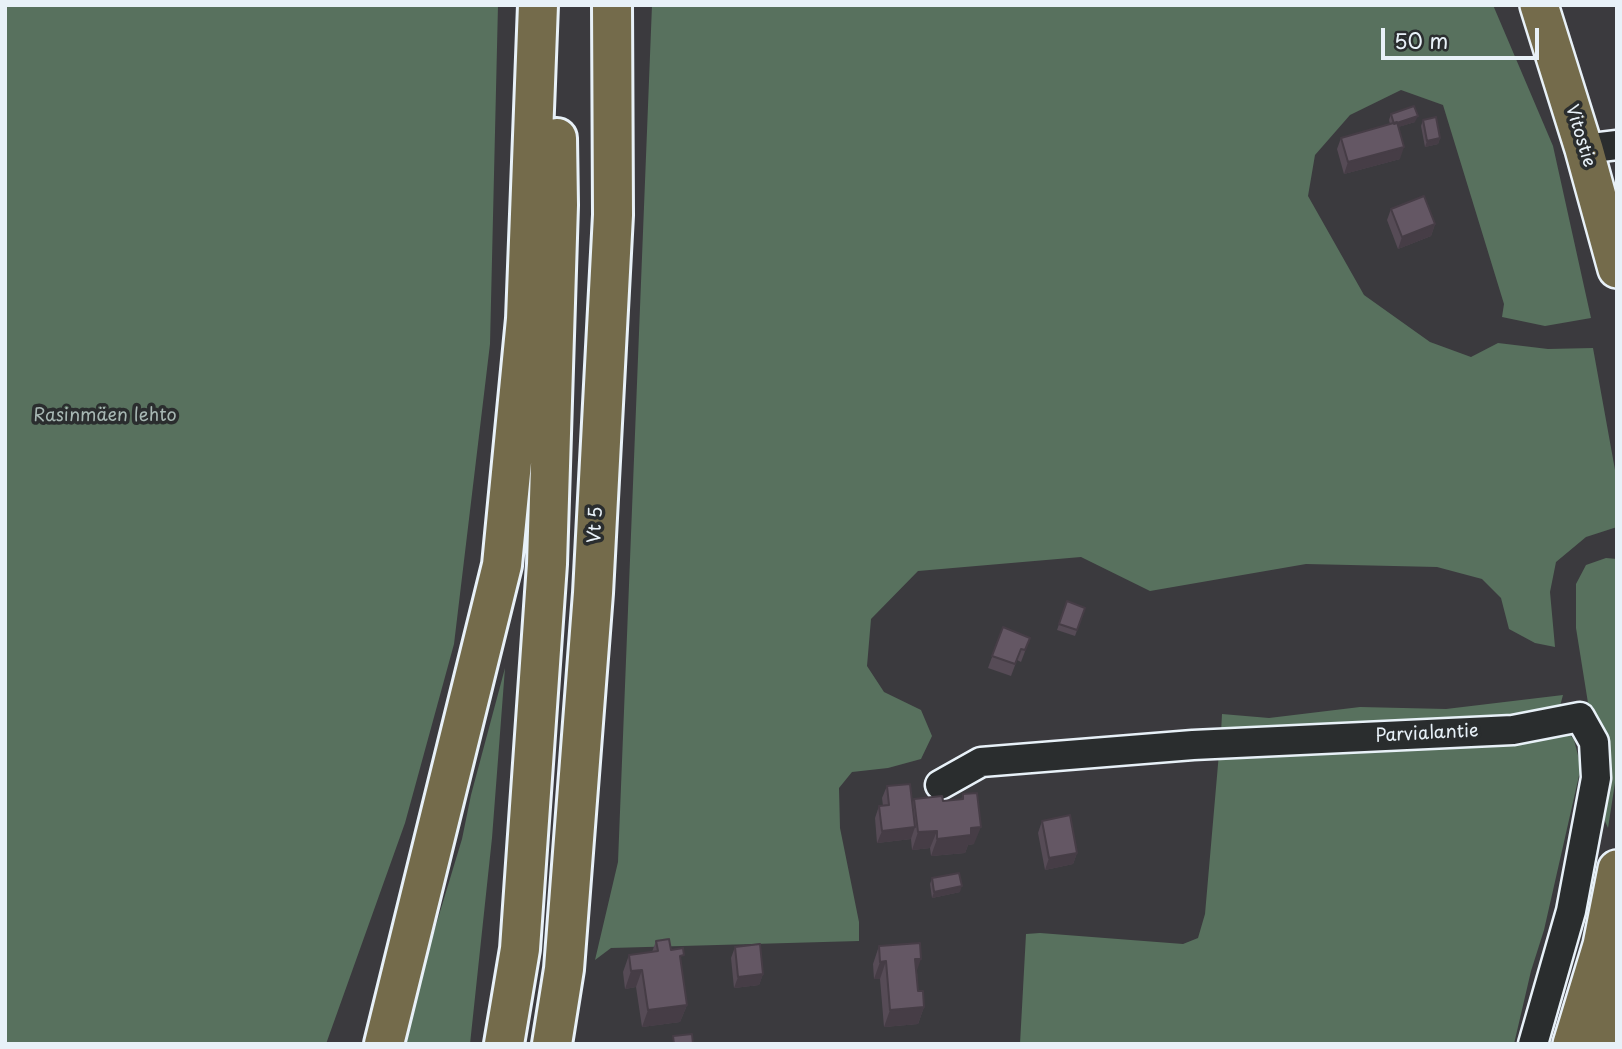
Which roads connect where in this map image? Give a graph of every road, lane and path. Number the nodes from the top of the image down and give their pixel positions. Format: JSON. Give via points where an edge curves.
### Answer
{"nodes":[{"id":1,"x":538,"y":5,"type":"edge"},
{"id":2,"x":554,"y":5,"type":"edge"},
{"id":3,"x":612,"y":5,"type":"edge"},
{"id":4,"x":1539,"y":5,"type":"edge"},
{"id":5,"x":1601,"y":147,"type":"edge"},
{"id":6,"x":1617,"y":269,"type":"edge"},
{"id":7,"x":940,"y":785,"type":"dead end"},
{"id":8,"x":1617,"y":869,"type":"edge"},
{"id":9,"x":1617,"y":981,"type":"edge"},
{"id":10,"x":384,"y":1044,"type":"edge"},
{"id":11,"x":504,"y":1044,"type":"edge"},
{"id":12,"x":553,"y":1044,"type":"edge"},
{"id":13,"x":1534,"y":1044,"type":"edge"},
{"id":14,"x":1572,"y":1044,"type":"edge"},
{"id":15,"x":1601,"y":1044,"type":"edge"}],
"edges":[{"from":1,"to":10,"type":"highway","via":[[526,318],[502,565]]},
{"from":2,"to":11,"type":"highway","via":[[558,205],[547,564],[520,949]]},
{"from":3,"to":12,"type":"highway","name":"Vt 5","via":[[613,215],[593,593],[564,969]]},
{"from":4,"to":5,"type":"main road","name":"Vitostie"},
{"from":5,"to":6,"type":"main road","name":"Vitostie"},
{"from":7,"to":13,"type":"street","name":"Parvialantie","via":[[981,762],[1193,745],[1513,730],[1580,717],[1594,742],[1596,778],[1571,911]]},
{"from":8,"to":14,"type":"main road","via":[[1602,945]]},
{"from":9,"to":15,"type":"main road"}]}
